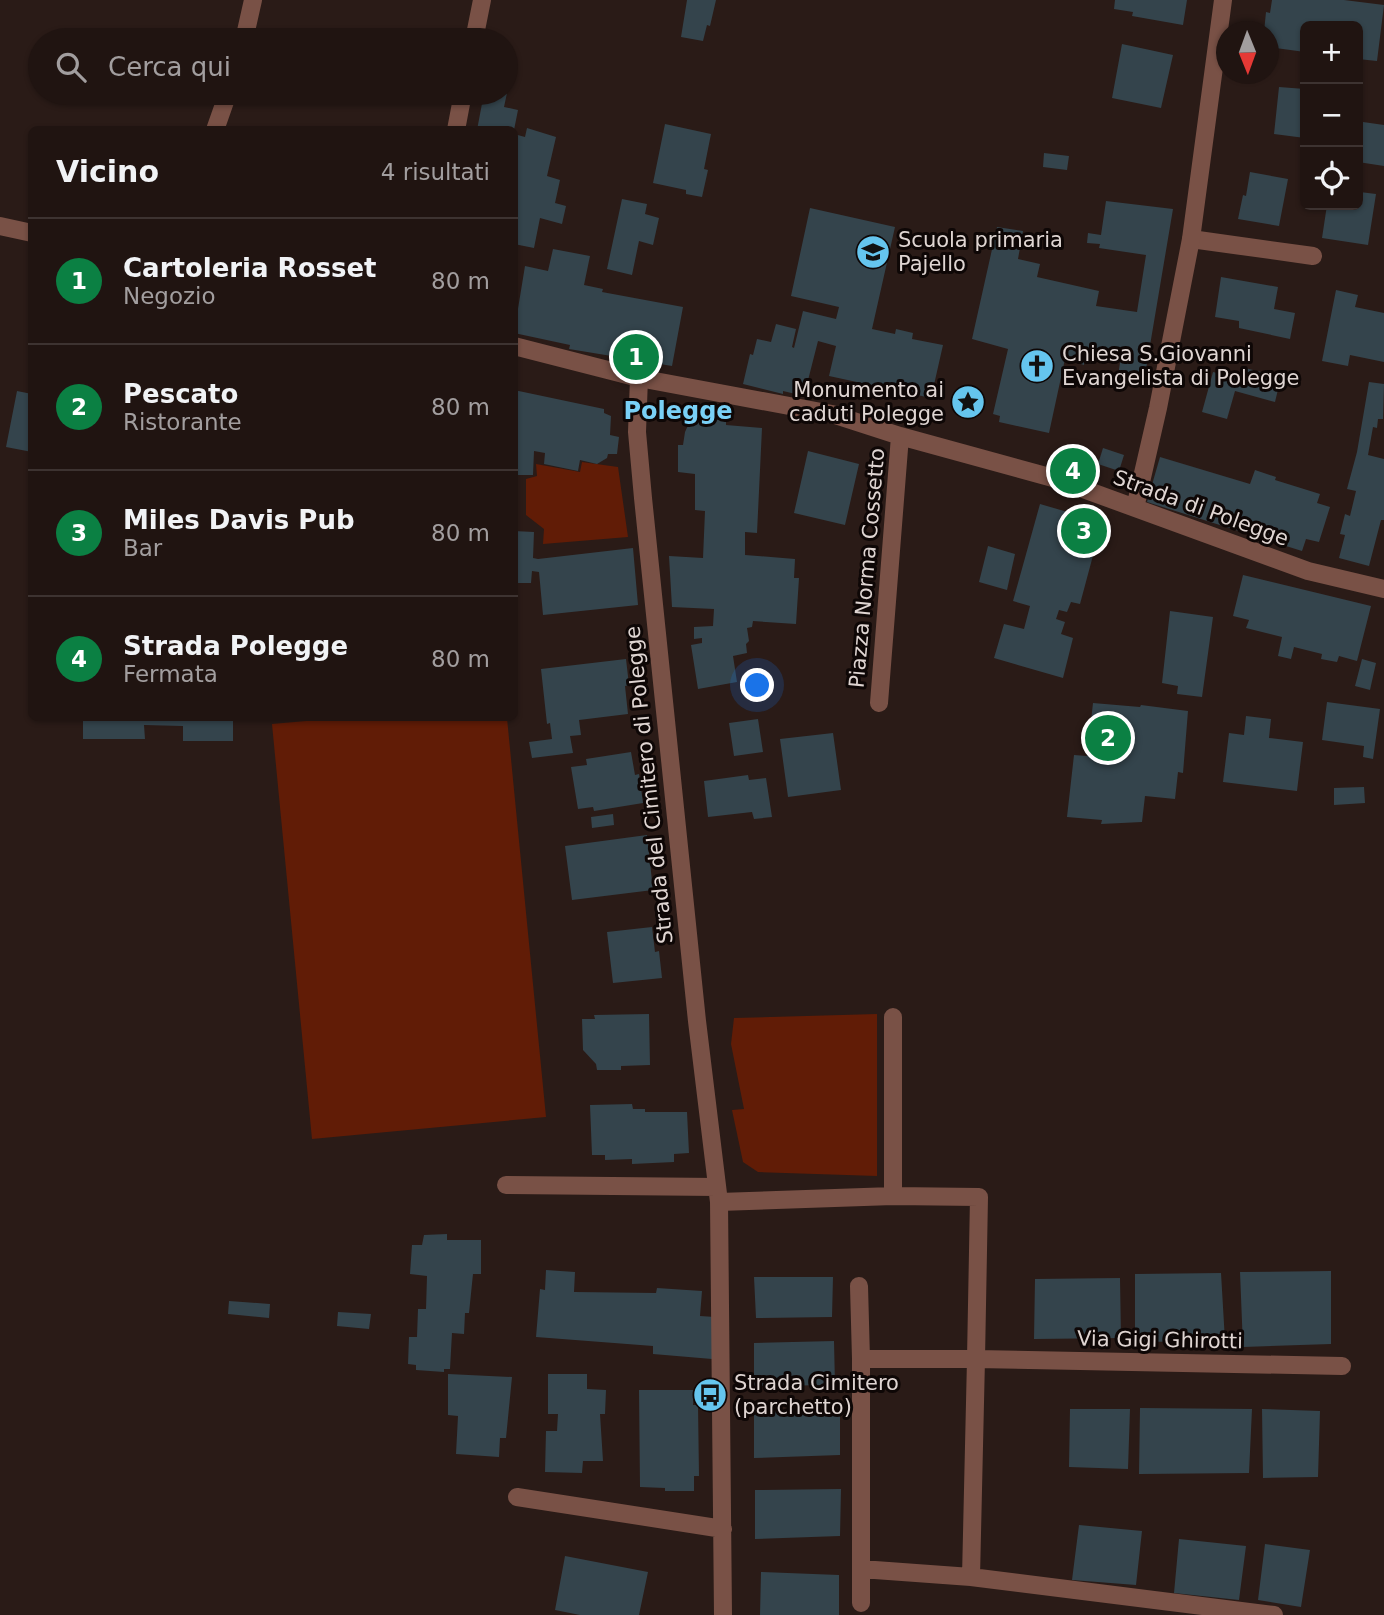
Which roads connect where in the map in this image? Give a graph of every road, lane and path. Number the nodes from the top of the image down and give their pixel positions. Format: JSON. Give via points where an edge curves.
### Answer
{"nodes":[{"id":1,"x":253,"y":0,"type":"edge"},
{"id":2,"x":482,"y":0,"type":"edge"},
{"id":3,"x":1223,"y":0,"type":"edge"},
{"id":4,"x":247,"y":28,"type":"edge"},
{"id":5,"x":476,"y":28,"type":"edge"},
{"id":6,"x":224,"y":105,"type":"edge"},
{"id":7,"x":461,"y":105,"type":"edge"},
{"id":8,"x":216,"y":126,"type":"edge"},
{"id":9,"x":457,"y":126,"type":"edge"},
{"id":10,"x":0,"y":226,"type":"edge"},
{"id":11,"x":28,"y":232,"type":"edge"},
{"id":12,"x":1191,"y":239,"type":"junction"},
{"id":13,"x":1313,"y":256,"type":"dead end"},
{"id":14,"x":518,"y":347,"type":"edge"},
{"id":15,"x":639,"y":378,"type":"junction"},
{"id":16,"x":900,"y":436,"type":"junction"},
{"id":17,"x":1135,"y":509,"type":"junction"},
{"id":18,"x":1384,"y":589,"type":"edge"},
{"id":19,"x":879,"y":704,"type":"dead end"},
{"id":20,"x":893,"y":1017,"type":"dead end"},
{"id":21,"x":506,"y":1185,"type":"dead end"},
{"id":22,"x":718,"y":1194,"type":"junction"},
{"id":23,"x":893,"y":1196,"type":"junction"},
{"id":24,"x":859,"y":1286,"type":"dead end"},
{"id":25,"x":861,"y":1359,"type":"junction"},
{"id":26,"x":976,"y":1359,"type":"junction"},
{"id":27,"x":1342,"y":1366,"type":"dead end"},
{"id":28,"x":517,"y":1497,"type":"dead end"},
{"id":29,"x":723,"y":1529,"type":"junction"},
{"id":30,"x":861,"y":1569,"type":"junction"},
{"id":31,"x":971,"y":1577,"type":"junction"},
{"id":32,"x":861,"y":1603,"type":"dead end"},
{"id":33,"x":723,"y":1615,"type":"edge"},
{"id":34,"x":1274,"y":1615,"type":"edge"}],
"edges":[{"from":1,"to":4,"type":"street"},
{"from":2,"to":5,"type":"street"},
{"from":3,"to":12,"type":"street"},
{"from":6,"to":8,"type":"street"},
{"from":7,"to":9,"type":"street"},
{"from":10,"to":11,"type":"street"},
{"from":12,"to":13,"type":"street"},
{"from":12,"to":17,"type":"street"},
{"from":14,"to":15,"type":"street","name":"Strada di Polegge"},
{"from":15,"to":16,"type":"street","name":"Strada di Polegge","via":[[832,414]]},
{"from":15,"to":22,"type":"street","name":"Strada del Cimitero di Polegge","via":[[637,432],[643,498]]},
{"from":16,"to":17,"type":"street","name":"Strada di Polegge","via":[[1032,472]]},
{"from":16,"to":19,"type":"street","name":"Piazza Norma Cossetto"},
{"from":17,"to":18,"type":"street","name":"Strada di Polegge","via":[[1308,571]]},
{"from":20,"to":23,"type":"street"},
{"from":21,"to":22,"type":"street"},
{"from":22,"to":23,"type":"street"},
{"from":22,"to":29,"type":"street","name":"Strada del Cimitero di Polegge"},
{"from":23,"to":26,"type":"street","via":[[979,1197]]},
{"from":24,"to":25,"type":"street"},
{"from":25,"to":26,"type":"street","name":"Via Gigi Ghirotti"},
{"from":25,"to":30,"type":"street"},
{"from":26,"to":27,"type":"street","name":"Via Gigi Ghirotti"},
{"from":26,"to":31,"type":"street"},
{"from":28,"to":29,"type":"street"},
{"from":29,"to":33,"type":"street","name":"Strada del Cimitero di Polegge"},
{"from":30,"to":31,"type":"street"},
{"from":30,"to":32,"type":"street"},
{"from":31,"to":34,"type":"street"}]}
